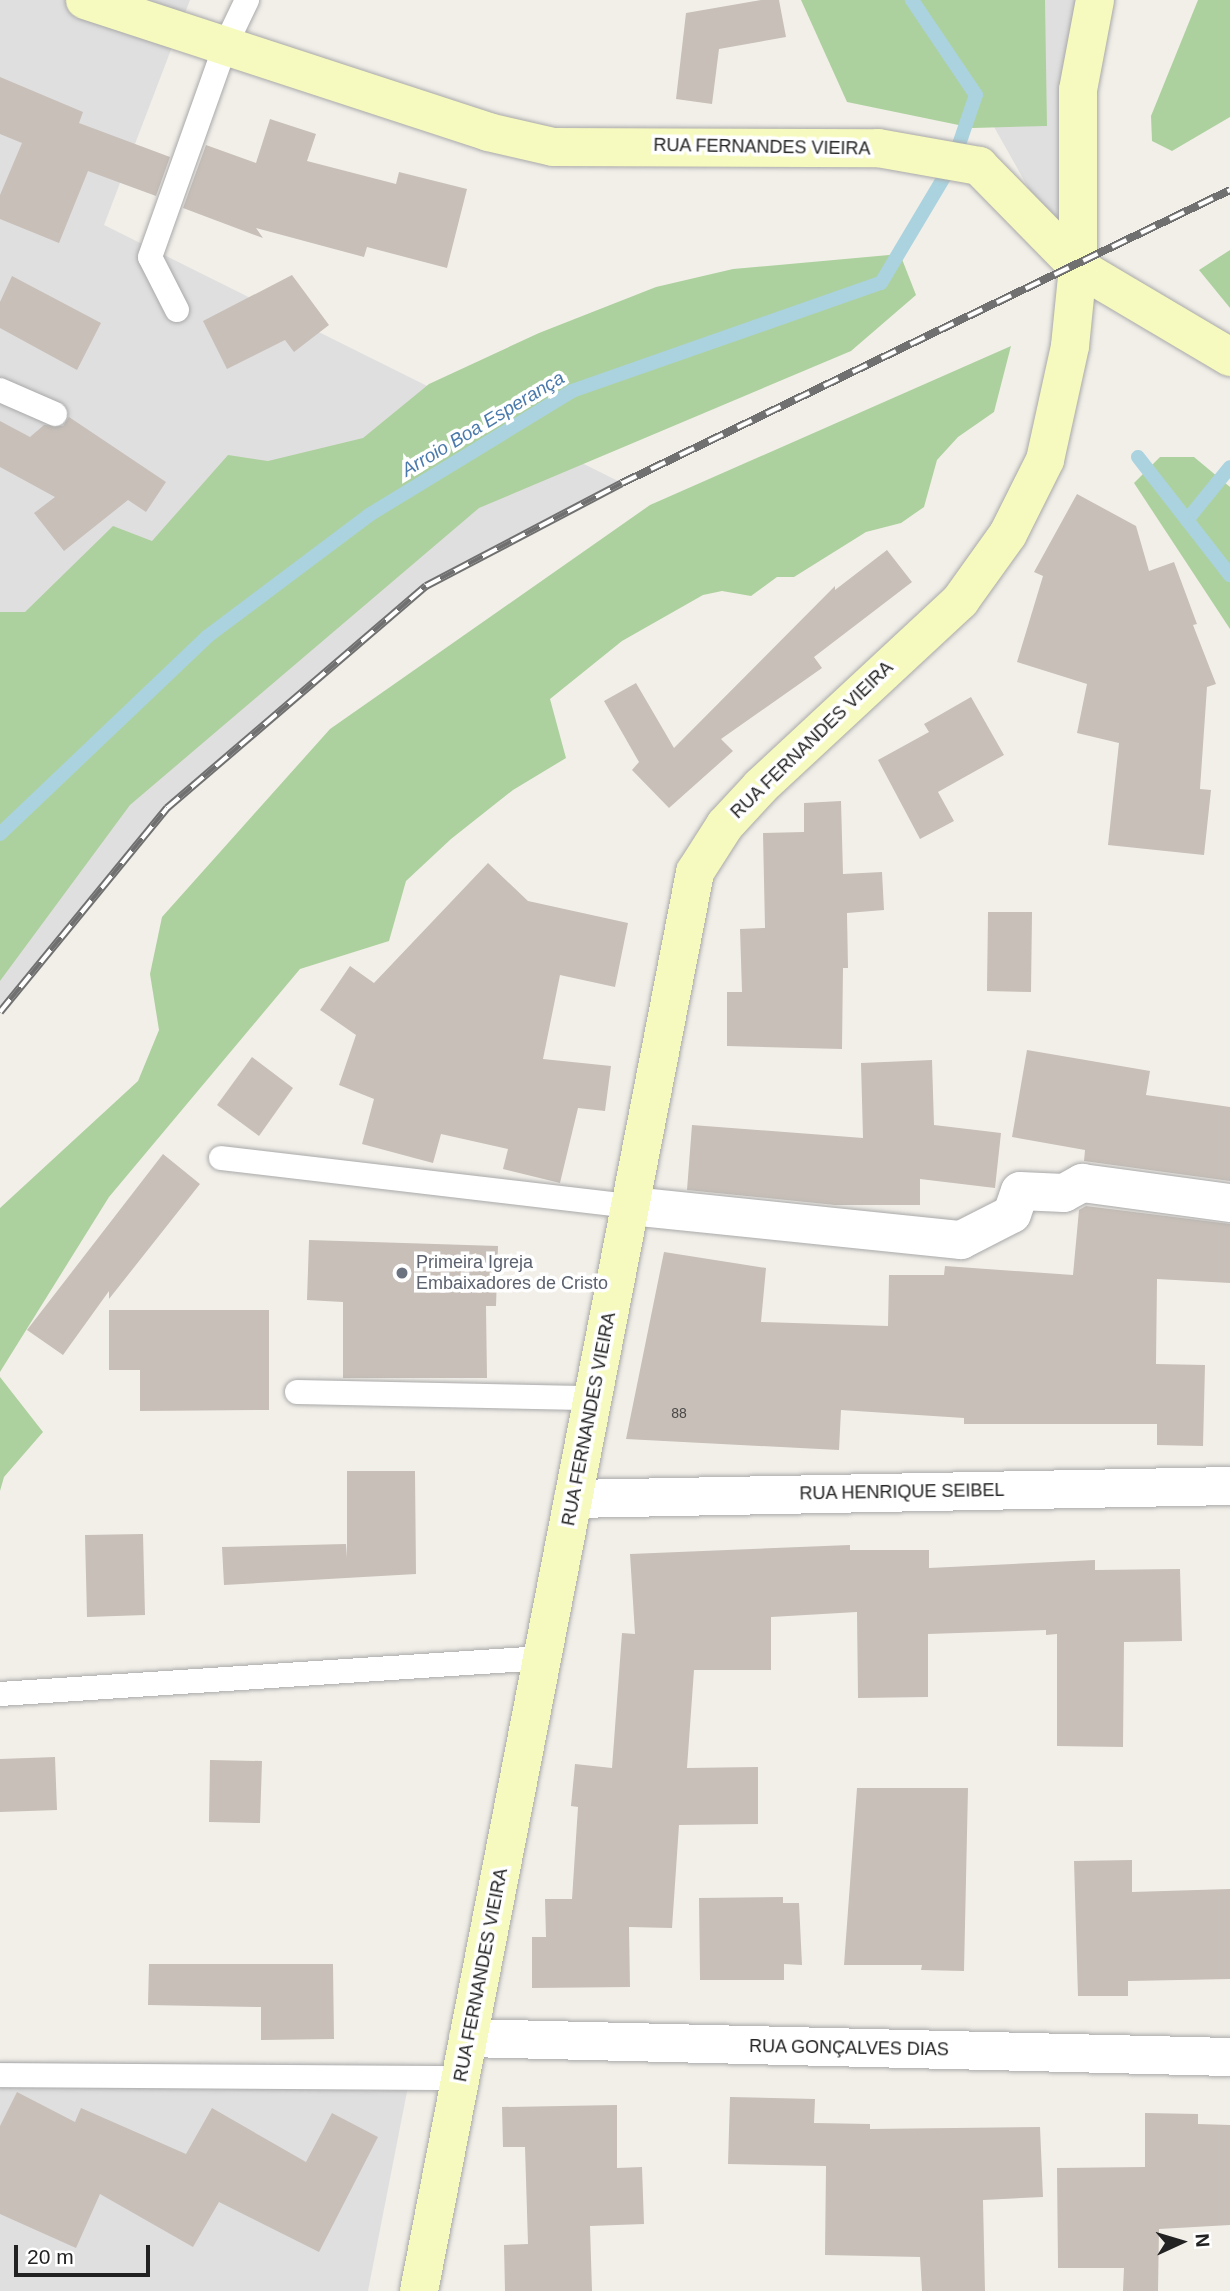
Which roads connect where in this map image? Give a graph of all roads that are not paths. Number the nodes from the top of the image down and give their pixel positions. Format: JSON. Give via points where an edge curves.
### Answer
{"nodes":[{"id":1,"x":85,"y":0,"type":"edge"},
{"id":2,"x":247,"y":0,"type":"edge"},
{"id":3,"x":1094,"y":0,"type":"edge"},
{"id":4,"x":225,"y":46,"type":"junction"},
{"id":5,"x":1078,"y":267,"type":"junction"},
{"id":6,"x":177,"y":310,"type":"dead end"},
{"id":7,"x":1230,"y":357,"type":"edge"},
{"id":8,"x":0,"y":390,"type":"edge"},
{"id":9,"x":55,"y":414,"type":"dead end"},
{"id":10,"x":221,"y":1158,"type":"dead end"},
{"id":11,"x":1230,"y":1203,"type":"edge"},
{"id":12,"x":631,"y":1206,"type":"junction"},
{"id":13,"x":297,"y":1392,"type":"dead end"},
{"id":14,"x":594,"y":1398,"type":"junction"},
{"id":15,"x":1230,"y":1486,"type":"edge"},
{"id":16,"x":573,"y":1499,"type":"junction"},
{"id":17,"x":542,"y":1658,"type":"junction"},
{"id":18,"x":0,"y":1694,"type":"edge"},
{"id":19,"x":468,"y":2038,"type":"junction"},
{"id":20,"x":1230,"y":2057,"type":"edge"},
{"id":21,"x":0,"y":2075,"type":"edge"},
{"id":22,"x":461,"y":2078,"type":"junction"},
{"id":23,"x":419,"y":2291,"type":"edge"}],
"edges":[{"from":1,"to":4,"type":"street","name":"RUA FERNANDES VIEIRA"},
{"from":2,"to":4,"type":"lane"},
{"from":3,"to":5,"type":"street","via":[[1078,90]]},
{"from":4,"to":5,"type":"street","name":"RUA FERNANDES VIEIRA","via":[[488,132],[553,147],[878,148],[979,166]]},
{"from":4,"to":6,"type":"lane","via":[[150,257]]},
{"from":5,"to":7,"type":"street"},
{"from":5,"to":12,"type":"street","name":"RUA FERNANDES VIEIRA","via":[[1070,346],[1045,460],[1008,534],[960,601],[761,786],[725,825],[695,872]]},
{"from":8,"to":9,"type":"lane"},
{"from":10,"to":12,"type":"lane"},
{"from":11,"to":12,"type":"street","via":[[1082,1183],[1064,1192],[1020,1191],[1012,1214],[961,1240]]},
{"from":12,"to":14,"type":"street","name":"RUA FERNANDES VIEIRA"},
{"from":13,"to":14,"type":"lane"},
{"from":14,"to":16,"type":"street","name":"RUA FERNANDES VIEIRA"},
{"from":15,"to":16,"type":"street","name":"RUA HENRIQUE SEIBEL"},
{"from":16,"to":17,"type":"street","name":"RUA FERNANDES VIEIRA"},
{"from":17,"to":18,"type":"lane"},
{"from":17,"to":19,"type":"street","name":"RUA FERNANDES VIEIRA"},
{"from":19,"to":20,"type":"street","name":"RUA GONÇALVES DIAS"},
{"from":19,"to":22,"type":"street","name":"RUA FERNANDES VIEIRA"},
{"from":21,"to":22,"type":"lane"},
{"from":22,"to":23,"type":"street","name":"RUA FERNANDES VIEIRA"}]}
